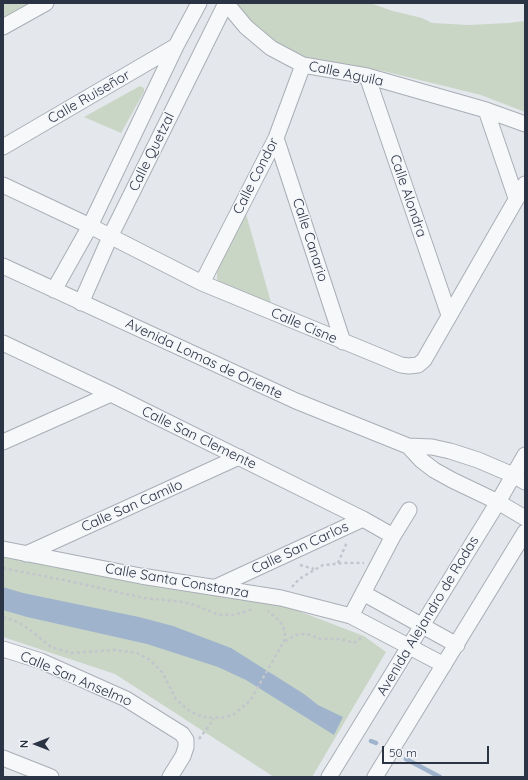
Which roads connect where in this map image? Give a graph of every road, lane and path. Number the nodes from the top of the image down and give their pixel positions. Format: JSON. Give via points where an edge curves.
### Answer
{"nodes":[{"id":1,"x":46,"y":3,"type":"edge"},
{"id":2,"x":199,"y":3,"type":"edge"},
{"id":3,"x":226,"y":3,"type":"edge"},
{"id":4,"x":3,"y":27,"type":"edge"},
{"id":5,"x":176,"y":46,"type":"junction"},
{"id":6,"x":303,"y":65,"type":"junction"},
{"id":7,"x":367,"y":76,"type":"junction"},
{"id":8,"x":486,"y":110,"type":"junction"},
{"id":9,"x":525,"y":124,"type":"edge"},
{"id":10,"x":276,"y":138,"type":"junction"},
{"id":11,"x":3,"y":147,"type":"edge"},
{"id":12,"x":525,"y":184,"type":"edge"},
{"id":13,"x":3,"y":186,"type":"edge"},
{"id":14,"x":516,"y":198,"type":"junction"},
{"id":15,"x":90,"y":226,"type":"junction"},
{"id":16,"x":110,"y":237,"type":"junction"},
{"id":17,"x":3,"y":266,"type":"edge"},
{"id":18,"x":202,"y":283,"type":"junction"},
{"id":19,"x":54,"y":290,"type":"junction"},
{"id":20,"x":81,"y":303,"type":"junction"},
{"id":21,"x":449,"y":315,"type":"junction"},
{"id":22,"x":343,"y":342,"type":"junction"},
{"id":23,"x":3,"y":343,"type":"edge"},
{"id":24,"x":111,"y":394,"type":"junction"},
{"id":25,"x":3,"y":442,"type":"edge"},
{"id":26,"x":408,"y":446,"type":"junction"},
{"id":27,"x":525,"y":455,"type":"edge"},
{"id":28,"x":239,"y":457,"type":"junction"},
{"id":29,"x":519,"y":479,"type":"edge"},
{"id":30,"x":498,"y":502,"type":"junction"},
{"id":31,"x":409,"y":510,"type":"dead end"},
{"id":32,"x":525,"y":518,"type":"edge"},
{"id":33,"x":363,"y":519,"type":"junction"},
{"id":34,"x":525,"y":532,"type":"edge"},
{"id":35,"x":394,"y":536,"type":"junction"},
{"id":36,"x":3,"y":549,"type":"edge"},
{"id":37,"x":26,"y":554,"type":"junction"},
{"id":38,"x":379,"y":563,"type":"junction"},
{"id":39,"x":3,"y":568,"type":"edge"},
{"id":40,"x":216,"y":587,"type":"junction"},
{"id":41,"x":363,"y":593,"type":"junction"},
{"id":42,"x":281,"y":598,"type":"junction"},
{"id":43,"x":257,"y":608,"type":"dead end"},
{"id":44,"x":265,"y":610,"type":"dead end"},
{"id":45,"x":270,"y":613,"type":"junction"},
{"id":46,"x":351,"y":616,"type":"junction"},
{"id":47,"x":3,"y":618,"type":"edge"},
{"id":48,"x":367,"y":625,"type":"junction"},
{"id":49,"x":423,"y":626,"type":"junction"},
{"id":50,"x":284,"y":641,"type":"junction"},
{"id":51,"x":457,"y":645,"type":"junction"},
{"id":52,"x":409,"y":647,"type":"junction"},
{"id":53,"x":3,"y":649,"type":"edge"},
{"id":54,"x":444,"y":665,"type":"junction"},
{"id":55,"x":214,"y":718,"type":"junction"},
{"id":56,"x":186,"y":740,"type":"junction"},
{"id":57,"x":3,"y":758,"type":"edge"},
{"id":58,"x":51,"y":777,"type":"edge"},
{"id":59,"x":170,"y":777,"type":"edge"},
{"id":60,"x":329,"y":777,"type":"edge"},
{"id":61,"x":375,"y":777,"type":"edge"}],
"edges":[{"from":1,"to":4,"type":"street"},
{"from":2,"to":5,"type":"street","name":"Calle Quetzal"},
{"from":3,"to":6,"type":"street","name":"Calle Aguila","via":[[246,27],[272,48]]},
{"from":3,"to":16,"type":"street","name":"Calle Quetzal"},
{"from":5,"to":11,"type":"street","name":"Calle Ruiseñor"},
{"from":5,"to":15,"type":"street","name":"Calle Quetzal"},
{"from":6,"to":7,"type":"street","name":"Calle Aguila"},
{"from":6,"to":10,"type":"street","name":"Calle Condor"},
{"from":7,"to":8,"type":"street","name":"Calle Aguila"},
{"from":7,"to":21,"type":"street","name":"Calle Alondra"},
{"from":8,"to":9,"type":"street","name":"Calle Aguila"},
{"from":8,"to":14,"type":"street"},
{"from":10,"to":18,"type":"street","name":"Calle Condor"},
{"from":10,"to":22,"type":"street","name":"Calle Canario"},
{"from":12,"to":14,"type":"street","name":"Calle Cisne"},
{"from":13,"to":15,"type":"street","name":"Calle Cisne"},
{"from":14,"to":21,"type":"street","name":"Calle Cisne"},
{"from":15,"to":16,"type":"street","name":"Calle Cisne"},
{"from":15,"to":19,"type":"street","name":"Calle Quetzal"},
{"from":16,"to":18,"type":"street","name":"Calle Cisne"},
{"from":16,"to":20,"type":"street","name":"Calle Quetzal"},
{"from":17,"to":19,"type":"street","name":"Avenida Lomas de Oriente"},
{"from":18,"to":22,"type":"street","name":"Calle Cisne"},
{"from":19,"to":20,"type":"street","name":"Avenida Lomas de Oriente"},
{"from":20,"to":26,"type":"street","name":"Avenida Lomas de Oriente","via":[[296,401]]},
{"from":21,"to":22,"type":"street","name":"Calle Cisne","via":[[424,360],[418,364],[401,365]]},
{"from":23,"to":24,"type":"street","name":"Calle San Clemente"},
{"from":24,"to":25,"type":"street"},
{"from":24,"to":28,"type":"street","name":"Calle San Clemente"},
{"from":26,"to":29,"type":"street","name":"Avenida Lomas de Oriente","via":[[450,451],[478,460]]},
{"from":26,"to":30,"type":"street","name":"Avenida Lomas de Oriente","via":[[434,470]]},
{"from":27,"to":29,"type":"street","name":"Avenida Alejandro de Rodas"},
{"from":28,"to":33,"type":"street","name":"Calle San Clemente"},
{"from":28,"to":37,"type":"street","name":"Calle San Camilo"},
{"from":29,"to":30,"type":"street","name":"Avenida Alejandro de Rodas"},
{"from":30,"to":32,"type":"street","name":"Avenida Lomas de Oriente"},
{"from":30,"to":49,"type":"street","name":"Avenida Alejandro de Rodas"},
{"from":31,"to":35,"type":"street"},
{"from":33,"to":35,"type":"street","name":"Calle San Clemente"},
{"from":33,"to":40,"type":"street","name":"Calle San Carlos"},
{"from":34,"to":51,"type":"street"},
{"from":35,"to":38,"type":"street"},
{"from":36,"to":37,"type":"street","name":"Calle Santa Constanza"},
{"from":37,"to":40,"type":"street","name":"Calle Santa Constanza"},
{"from":38,"to":41,"type":"street"},
{"from":38,"to":42,"type":"path","via":[[323,565],[299,579]]},
{"from":39,"to":43,"type":"path","via":[[144,598],[183,602],[219,615],[234,615]]},
{"from":40,"to":42,"type":"street","name":"Calle Santa Constanza"},
{"from":41,"to":46,"type":"street"},
{"from":41,"to":49,"type":"street"},
{"from":42,"to":45,"type":"path"},
{"from":42,"to":46,"type":"street","name":"Calle Santa Constanza"},
{"from":44,"to":45,"type":"path"},
{"from":45,"to":50,"type":"path","via":[[283,626]]},
{"from":46,"to":48,"type":"street","name":"Calle Santa Constanza"},
{"from":47,"to":55,"type":"path","via":[[18,622],[51,646],[72,653],[115,650],[137,653],[150,660],[162,672],[176,699],[188,710],[202,717]]},
{"from":48,"to":50,"type":"path","via":[[360,640],[354,643],[341,639],[322,640],[307,634],[296,635]]},
{"from":48,"to":52,"type":"street","name":"Calle Santa Constanza"},
{"from":49,"to":51,"type":"street"},
{"from":49,"to":52,"type":"street","name":"Avenida Alejandro de Rodas"},
{"from":50,"to":55,"type":"path","via":[[250,701],[233,714]]},
{"from":51,"to":54,"type":"street"},
{"from":52,"to":54,"type":"street","name":"Calle Santa Constanza"},
{"from":52,"to":60,"type":"street","name":"Avenida Alejandro de Rodas"},
{"from":53,"to":56,"type":"street","name":"Calle San Anselmo","via":[[41,661],[126,699],[182,734]]},
{"from":54,"to":61,"type":"street"},
{"from":55,"to":56,"type":"path","via":[[201,738]]},
{"from":56,"to":59,"type":"street","via":[[183,756]]},
{"from":57,"to":58,"type":"street"}]}
